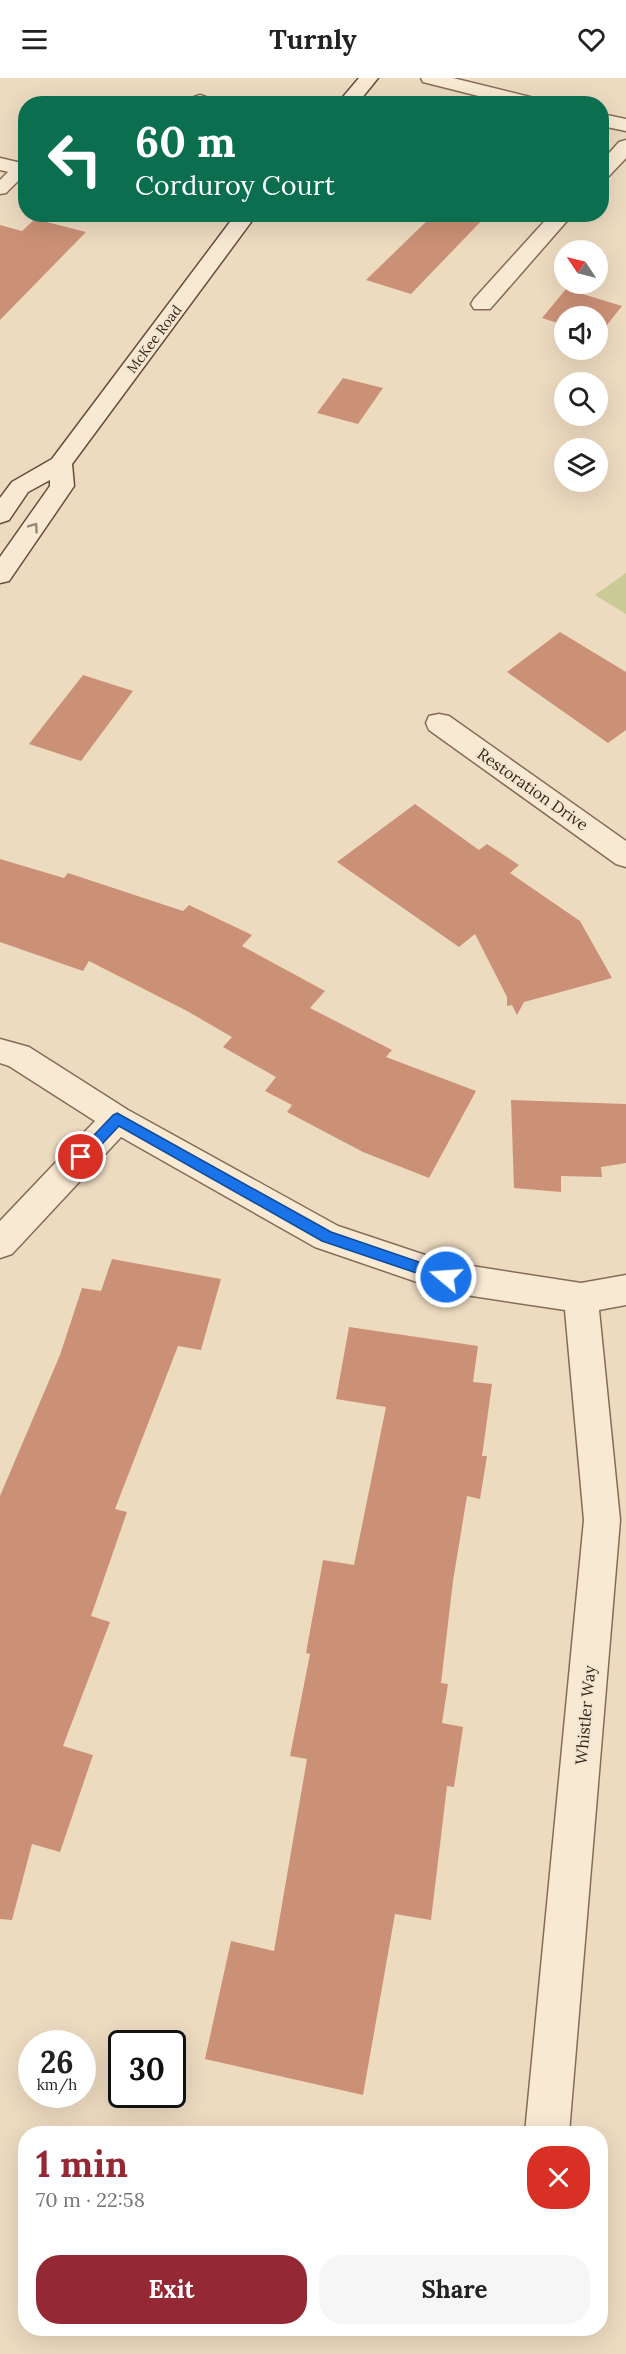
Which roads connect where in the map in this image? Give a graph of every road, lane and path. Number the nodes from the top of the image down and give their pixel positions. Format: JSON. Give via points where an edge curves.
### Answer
{"nodes":[{"id":1,"x":369,"y":78,"type":"edge"},
{"id":2,"x":430,"y":78,"type":"edge"},
{"id":3,"x":353,"y":96,"type":"edge"},
{"id":4,"x":503,"y":96,"type":"edge"},
{"id":5,"x":609,"y":121,"type":"edge"},
{"id":6,"x":626,"y":125,"type":"edge"},
{"id":7,"x":626,"y":146,"type":"edge"},
{"id":8,"x":0,"y":164,"type":"edge"},
{"id":9,"x":609,"y":164,"type":"edge"},
{"id":10,"x":18,"y":169,"type":"edge"},
{"id":11,"x":18,"y":174,"type":"edge"},
{"id":12,"x":0,"y":189,"type":"edge"},
{"id":13,"x":241,"y":222,"type":"edge"},
{"id":14,"x":556,"y":222,"type":"edge"},
{"id":15,"x":482,"y":304,"type":"dead end"},
{"id":16,"x":60,"y":464,"type":"junction"},
{"id":17,"x":0,"y":515,"type":"edge"},
{"id":18,"x":0,"y":575,"type":"edge"},
{"id":19,"x":439,"y":723,"type":"dead end"},
{"id":20,"x":626,"y":857,"type":"edge"},
{"id":21,"x":0,"y":1051,"type":"edge"},
{"id":22,"x":117,"y":1119,"type":"junction"},
{"id":23,"x":0,"y":1244,"type":"edge"},
{"id":24,"x":626,"y":1290,"type":"edge"},
{"id":25,"x":581,"y":1298,"type":"junction"},
{"id":26,"x":548,"y":2126,"type":"edge"}],
"edges":[{"from":1,"to":3,"type":"street"},
{"from":2,"to":4,"type":"street"},
{"from":5,"to":6,"type":"street"},
{"from":7,"to":9,"type":"street"},
{"from":8,"to":10,"type":"street"},
{"from":11,"to":12,"type":"lane"},
{"from":13,"to":16,"type":"street","name":"McKee Road"},
{"from":14,"to":15,"type":"street"},
{"from":16,"to":17,"type":"street","name":"McKee Road","via":[[20,487]]},
{"from":18,"to":16,"type":"street","one_way":true,"via":[[62,486]]},
{"from":19,"to":20,"type":"street","name":"Restoration Drive"},
{"from":21,"to":22,"type":"street","via":[[18,1056]]},
{"from":22,"to":23,"type":"street"},
{"from":22,"to":25,"type":"street","via":[[327,1237],[446,1277]]},
{"from":24,"to":25,"type":"street"},
{"from":25,"to":26,"type":"street","name":"Whistler Way","via":[[602,1520]]}]}
